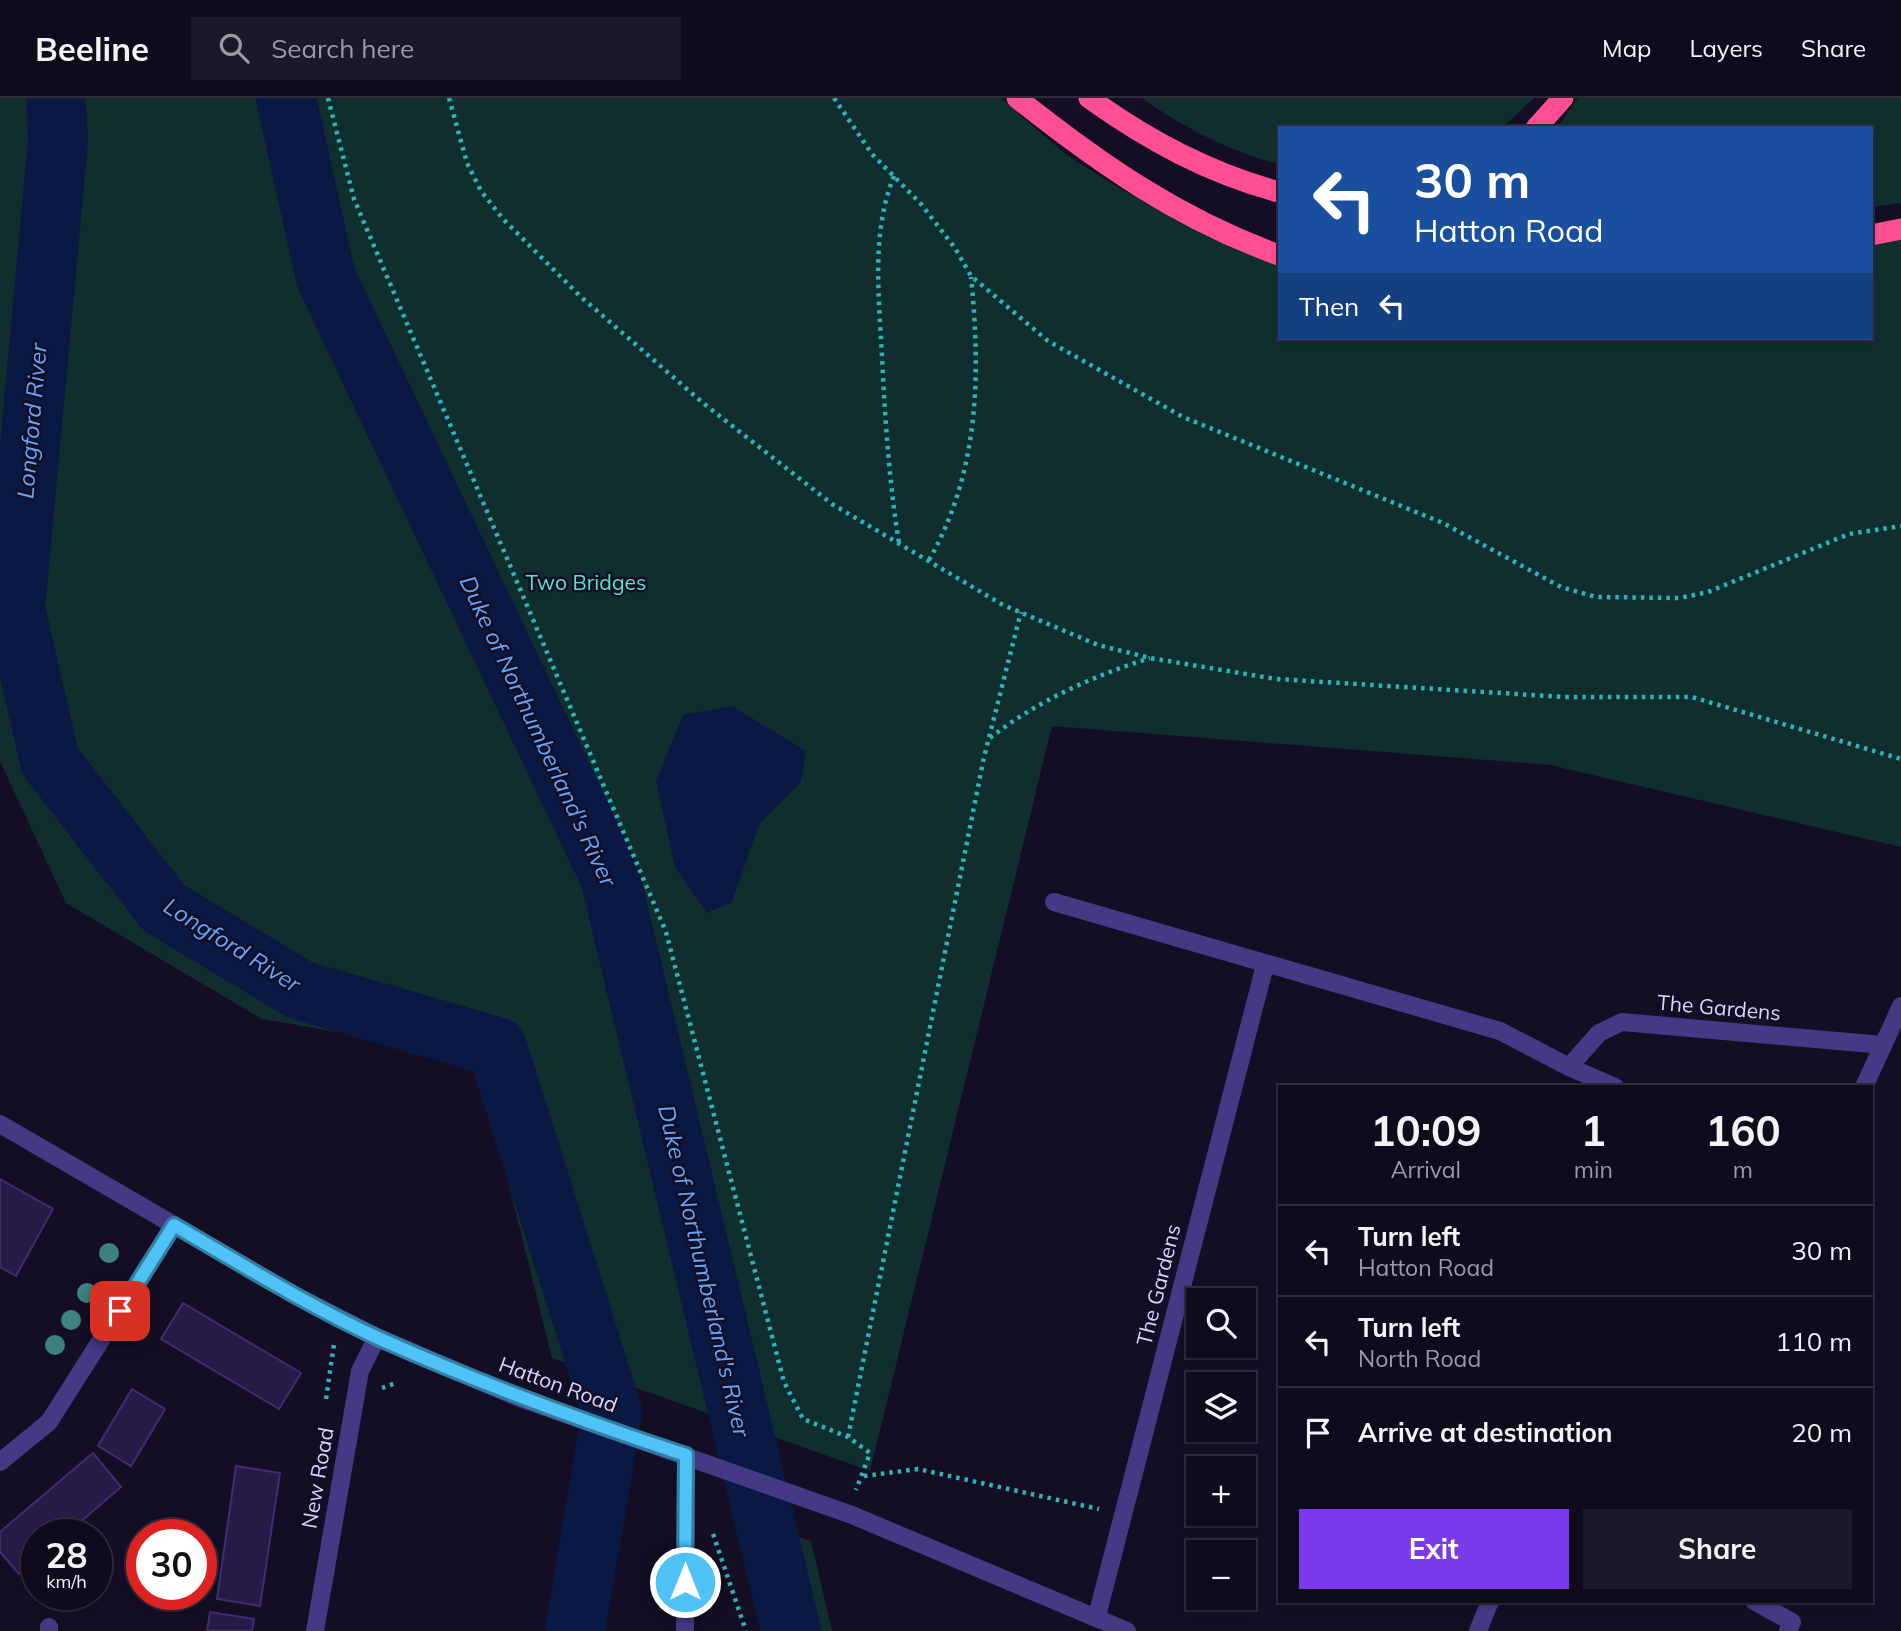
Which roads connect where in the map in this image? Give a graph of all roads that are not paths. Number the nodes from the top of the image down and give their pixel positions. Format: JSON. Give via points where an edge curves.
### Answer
{"nodes":[{"id":1,"x":1017,"y":98,"type":"edge"},
{"id":2,"x":1089,"y":98,"type":"edge"},
{"id":3,"x":1563,"y":98,"type":"edge"},
{"id":4,"x":1538,"y":126,"type":"edge"},
{"id":5,"x":1278,"y":192,"type":"edge"},
{"id":6,"x":1901,"y":229,"type":"edge"},
{"id":7,"x":1873,"y":235,"type":"edge"},
{"id":8,"x":1278,"y":255,"type":"edge"},
{"id":9,"x":1054,"y":902,"type":"dead end"},
{"id":10,"x":1265,"y":965,"type":"junction"},
{"id":11,"x":1901,"y":1006,"type":"edge"},
{"id":12,"x":1882,"y":1045,"type":"junction"},
{"id":13,"x":1569,"y":1068,"type":"junction"},
{"id":14,"x":1610,"y":1085,"type":"edge"},
{"id":15,"x":1865,"y":1085,"type":"edge"},
{"id":16,"x":0,"y":1124,"type":"edge"},
{"id":17,"x":174,"y":1225,"type":"junction"},
{"id":18,"x":377,"y":1337,"type":"junction"},
{"id":19,"x":686,"y":1455,"type":"junction"},
{"id":20,"x":0,"y":1462,"type":"edge"},
{"id":21,"x":1489,"y":1603,"type":"edge"},
{"id":22,"x":1758,"y":1603,"type":"edge"},
{"id":23,"x":1097,"y":1616,"type":"junction"},
{"id":24,"x":315,"y":1631,"type":"edge"},
{"id":25,"x":685,"y":1631,"type":"edge"},
{"id":26,"x":1127,"y":1631,"type":"edge"},
{"id":27,"x":1478,"y":1631,"type":"edge"},
{"id":28,"x":1788,"y":1631,"type":"edge"}],
"edges":[{"from":1,"to":8,"type":"highway","via":[[1151,196],[1230,237]]},
{"from":2,"to":5,"type":"highway","via":[[1176,154],[1234,180]]},
{"from":3,"to":4,"type":"highway"},
{"from":6,"to":7,"type":"highway"},
{"from":9,"to":10,"type":"street"},
{"from":10,"to":13,"type":"street","via":[[1500,1031]]},
{"from":10,"to":23,"type":"street","name":"The Gardens"},
{"from":11,"to":12,"type":"street"},
{"from":12,"to":13,"type":"street","name":"The Gardens","via":[[1622,1022],[1599,1033]]},
{"from":12,"to":15,"type":"street"},
{"from":13,"to":14,"type":"street"},
{"from":16,"to":17,"type":"street","name":"Hatton Road"},
{"from":17,"to":18,"type":"street","name":"Hatton Road"},
{"from":17,"to":20,"type":"street","via":[[49,1422]]},
{"from":18,"to":19,"type":"street","name":"Hatton Road","via":[[517,1397]]},
{"from":18,"to":24,"type":"street","name":"New Road","via":[[360,1371]]},
{"from":19,"to":23,"type":"street","name":"Hatton Road","via":[[852,1515]]},
{"from":19,"to":25,"type":"street"},
{"from":21,"to":27,"type":"street"},
{"from":22,"to":28,"type":"street","via":[[1792,1622]]},
{"from":23,"to":26,"type":"street","name":"Hatton Road"}]}
